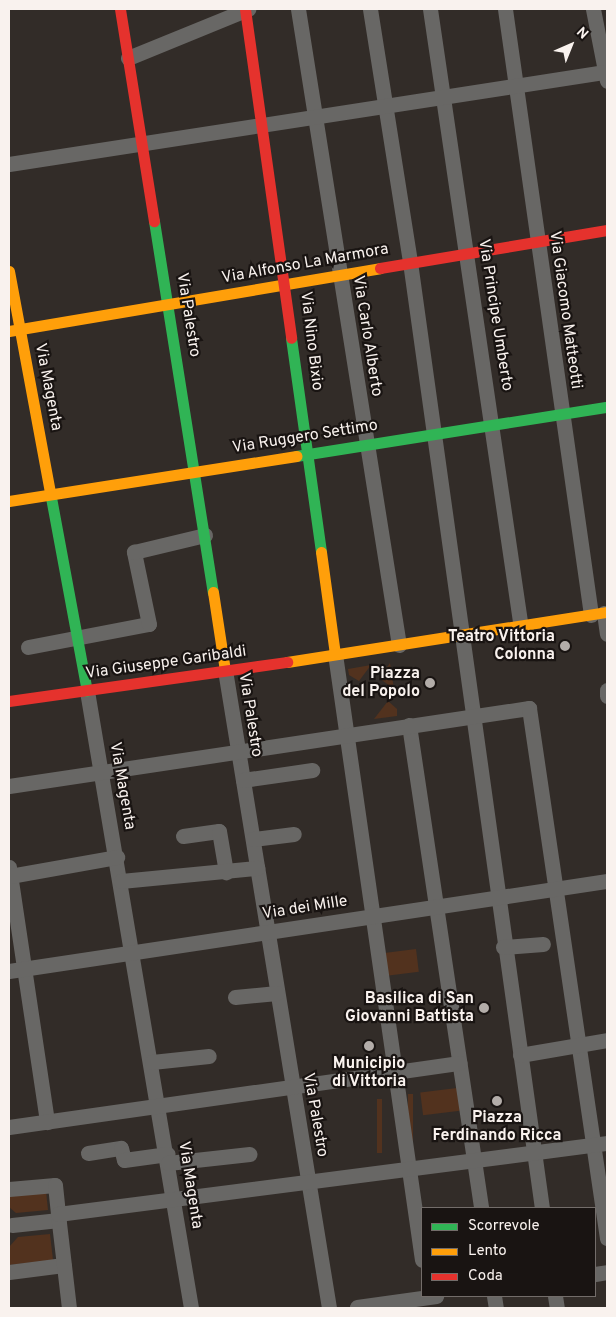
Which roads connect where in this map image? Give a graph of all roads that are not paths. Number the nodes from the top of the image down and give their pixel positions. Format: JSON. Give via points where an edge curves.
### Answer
{"nodes":[{"id":1,"x":120,"y":9,"type":"edge"},
{"id":2,"x":246,"y":9,"type":"edge"},
{"id":3,"x":298,"y":9,"type":"edge"},
{"id":4,"x":370,"y":9,"type":"edge"},
{"id":5,"x":430,"y":9,"type":"edge"},
{"id":6,"x":505,"y":9,"type":"edge"},
{"id":7,"x":593,"y":9,"type":"edge"},
{"id":8,"x":128,"y":58,"type":"junction"},
{"id":9,"x":606,"y":76,"type":"edge"},
{"id":10,"x":516,"y":84,"type":"junction"},
{"id":11,"x":444,"y":97,"type":"junction"},
{"id":12,"x":384,"y":106,"type":"junction"},
{"id":13,"x":313,"y":117,"type":"junction"},
{"id":14,"x":263,"y":126,"type":"junction"},
{"id":15,"x":143,"y":143,"type":"junction"},
{"id":16,"x":9,"y":164,"type":"edge"},
{"id":17,"x":607,"y":230,"type":"edge"},
{"id":18,"x":538,"y":243,"type":"junction"},
{"id":19,"x":468,"y":254,"type":"junction"},
{"id":20,"x":410,"y":262,"type":"junction"},
{"id":21,"x":9,"y":271,"type":"edge"},
{"id":22,"x":340,"y":275,"type":"junction"},
{"id":23,"x":286,"y":285,"type":"junction"},
{"id":24,"x":169,"y":304,"type":"junction"},
{"id":25,"x":14,"y":330,"type":"edge"},
{"id":26,"x":607,"y":407,"type":"edge"},
{"id":27,"x":561,"y":414,"type":"junction"},
{"id":28,"x":494,"y":423,"type":"junction"},
{"id":29,"x":432,"y":434,"type":"junction"},
{"id":30,"x":367,"y":444,"type":"junction"},
{"id":31,"x":308,"y":452,"type":"junction"},
{"id":32,"x":195,"y":471,"type":"junction"},
{"id":33,"x":50,"y":494,"type":"junction"},
{"id":34,"x":9,"y":501,"type":"edge"},
{"id":35,"x":205,"y":535,"type":"junction"},
{"id":36,"x":601,"y":613,"type":"edge"},
{"id":37,"x":521,"y":628,"type":"junction"},
{"id":38,"x":459,"y":633,"type":"junction"},
{"id":39,"x":607,"y":634,"type":"edge"},
{"id":40,"x":76,"y":638,"type":"junction"},
{"id":41,"x":398,"y":642,"type":"junction"},
{"id":42,"x":28,"y":648,"type":"dead end"},
{"id":43,"x":332,"y":652,"type":"junction"},
{"id":44,"x":225,"y":670,"type":"junction"},
{"id":45,"x":607,"y":690,"type":"edge"},
{"id":46,"x":87,"y":691,"type":"junction"},
{"id":47,"x":607,"y":696,"type":"edge"},
{"id":48,"x":9,"y":701,"type":"edge"},
{"id":49,"x":471,"y":720,"type":"junction"},
{"id":50,"x":410,"y":730,"type":"junction"},
{"id":51,"x":343,"y":738,"type":"junction"},
{"id":52,"x":237,"y":751,"type":"junction"},
{"id":53,"x":312,"y":770,"type":"dead end"},
{"id":54,"x":101,"y":771,"type":"junction"},
{"id":55,"x":243,"y":780,"type":"junction"},
{"id":56,"x":9,"y":786,"type":"edge"},
{"id":57,"x":294,"y":834,"type":"dead end"},
{"id":58,"x":183,"y":836,"type":"dead end"},
{"id":59,"x":252,"y":839,"type":"junction"},
{"id":60,"x":117,"y":857,"type":"junction"},
{"id":61,"x":258,"y":868,"type":"junction"},
{"id":62,"x":10,"y":872,"type":"edge"},
{"id":63,"x":226,"y":872,"type":"junction"},
{"id":64,"x":120,"y":881,"type":"junction"},
{"id":65,"x":607,"y":881,"type":"edge"},
{"id":66,"x":557,"y":886,"type":"junction"},
{"id":67,"x":499,"y":894,"type":"junction"},
{"id":68,"x":436,"y":904,"type":"junction"},
{"id":69,"x":371,"y":915,"type":"junction"},
{"id":70,"x":268,"y":932,"type":"junction"},
{"id":71,"x":543,"y":944,"type":"dead end"},
{"id":72,"x":503,"y":946,"type":"junction"},
{"id":73,"x":133,"y":953,"type":"junction"},
{"id":74,"x":16,"y":970,"type":"edge"},
{"id":75,"x":277,"y":993,"type":"junction"},
{"id":76,"x":235,"y":998,"type":"dead end"},
{"id":77,"x":607,"y":1040,"type":"edge"},
{"id":78,"x":579,"y":1045,"type":"junction"},
{"id":79,"x":523,"y":1054,"type":"junction"},
{"id":80,"x":209,"y":1056,"type":"dead end"},
{"id":81,"x":152,"y":1062,"type":"junction"},
{"id":82,"x":457,"y":1062,"type":"junction"},
{"id":83,"x":396,"y":1073,"type":"junction"},
{"id":84,"x":292,"y":1088,"type":"junction"},
{"id":85,"x":160,"y":1108,"type":"junction"},
{"id":86,"x":47,"y":1122,"type":"junction"},
{"id":87,"x":9,"y":1127,"type":"edge"},
{"id":88,"x":600,"y":1144,"type":"edge"},
{"id":89,"x":88,"y":1153,"type":"dead end"},
{"id":90,"x":250,"y":1154,"type":"dead end"},
{"id":91,"x":538,"y":1155,"type":"junction"},
{"id":92,"x":168,"y":1159,"type":"junction"},
{"id":93,"x":472,"y":1165,"type":"junction"},
{"id":94,"x":409,"y":1170,"type":"junction"},
{"id":95,"x":309,"y":1182,"type":"junction"},
{"id":96,"x":9,"y":1188,"type":"edge"},
{"id":97,"x":175,"y":1200,"type":"junction"},
{"id":98,"x":480,"y":1207,"type":"edge"},
{"id":99,"x":542,"y":1207,"type":"edge"},
{"id":100,"x":61,"y":1215,"type":"junction"},
{"id":101,"x":10,"y":1226,"type":"edge"},
{"id":102,"x":607,"y":1238,"type":"edge"},
{"id":103,"x":421,"y":1253,"type":"edge"},
{"id":104,"x":64,"y":1268,"type":"junction"},
{"id":105,"x":9,"y":1272,"type":"edge"},
{"id":106,"x":430,"y":1299,"type":"edge"},
{"id":107,"x":357,"y":1307,"type":"dead end"},
{"id":108,"x":69,"y":1308,"type":"edge"},
{"id":109,"x":191,"y":1308,"type":"edge"},
{"id":110,"x":329,"y":1308,"type":"edge"}],
"edges":[{"from":1,"to":8,"type":"main road","name":"Via Palestro"},
{"from":2,"to":8,"type":"street"},
{"from":2,"to":14,"type":"main road","name":"Via Nino Bixio"},
{"from":3,"to":13,"type":"street","name":"Via Carlo Alberto"},
{"from":4,"to":12,"type":"street"},
{"from":5,"to":11,"type":"street","name":"Via Principe Umberto"},
{"from":6,"to":10,"type":"street","name":"Via Giacomo Matteotti"},
{"from":7,"to":9,"type":"street"},
{"from":8,"to":15,"type":"main road","name":"Via Palestro"},
{"from":9,"to":10,"type":"street"},
{"from":10,"to":11,"type":"street"},
{"from":10,"to":18,"type":"street","name":"Via Giacomo Matteotti"},
{"from":11,"to":12,"type":"street"},
{"from":11,"to":19,"type":"street","name":"Via Principe Umberto"},
{"from":12,"to":13,"type":"street"},
{"from":12,"to":20,"type":"street"},
{"from":13,"to":14,"type":"street"},
{"from":13,"to":22,"type":"street","name":"Via Carlo Alberto"},
{"from":14,"to":15,"type":"street"},
{"from":14,"to":23,"type":"main road","name":"Via Nino Bixio"},
{"from":15,"to":16,"type":"street"},
{"from":15,"to":24,"type":"main road","name":"Via Palestro"},
{"from":17,"to":18,"type":"main road","name":"Via Alfonso La Marmora"},
{"from":18,"to":19,"type":"main road","name":"Via Alfonso La Marmora"},
{"from":18,"to":27,"type":"street","name":"Via Giacomo Matteotti"},
{"from":19,"to":20,"type":"main road","name":"Via Alfonso La Marmora"},
{"from":19,"to":28,"type":"street","name":"Via Principe Umberto"},
{"from":20,"to":22,"type":"main road","name":"Via Alfonso La Marmora"},
{"from":20,"to":29,"type":"street"},
{"from":21,"to":25,"type":"main road","name":"Via Magenta"},
{"from":22,"to":23,"type":"main road","name":"Via Alfonso La Marmora"},
{"from":22,"to":30,"type":"street","name":"Via Carlo Alberto"},
{"from":23,"to":24,"type":"main road","name":"Via Alfonso La Marmora"},
{"from":23,"to":31,"type":"main road","name":"Via Nino Bixio"},
{"from":24,"to":25,"type":"main road","name":"Via Alfonso La Marmora"},
{"from":24,"to":32,"type":"main road","name":"Via Palestro"},
{"from":25,"to":33,"type":"main road","name":"Via Magenta"},
{"from":26,"to":27,"type":"main road","name":"Via Ruggero Settimo"},
{"from":27,"to":28,"type":"main road","name":"Via Ruggero Settimo"},
{"from":27,"to":36,"type":"street","name":"Via Giacomo Matteotti"},
{"from":28,"to":29,"type":"main road","name":"Via Ruggero Settimo"},
{"from":28,"to":37,"type":"street","name":"Via Principe Umberto"},
{"from":29,"to":30,"type":"main road","name":"Via Ruggero Settimo"},
{"from":29,"to":38,"type":"street"},
{"from":30,"to":31,"type":"main road","name":"Via Ruggero Settimo"},
{"from":30,"to":41,"type":"street","name":"Via Carlo Alberto"},
{"from":31,"to":32,"type":"main road","name":"Via Ruggero Settimo"},
{"from":31,"to":43,"type":"main road","name":"Via Nino Bixio"},
{"from":32,"to":33,"type":"main road","name":"Via Ruggero Settimo"},
{"from":32,"to":35,"type":"main road","name":"Via Palestro"},
{"from":33,"to":34,"type":"main road","name":"Via Ruggero Settimo"},
{"from":33,"to":40,"type":"main road","name":"Via Magenta"},
{"from":35,"to":40,"type":"street","via":[[134,552],[149,624]]},
{"from":35,"to":44,"type":"main road","name":"Via Palestro"},
{"from":36,"to":37,"type":"main road"},
{"from":36,"to":39,"type":"street","name":"Via Giacomo Matteotti"},
{"from":37,"to":38,"type":"main road","name":"Via Giuseppe Garibaldi"},
{"from":38,"to":41,"type":"main road","name":"Via Giuseppe Garibaldi"},
{"from":38,"to":49,"type":"street"},
{"from":40,"to":42,"type":"street"},
{"from":40,"to":46,"type":"main road","name":"Via Magenta"},
{"from":41,"to":43,"type":"main road","name":"Via Giuseppe Garibaldi"},
{"from":43,"to":44,"type":"main road","name":"Via Giuseppe Garibaldi"},
{"from":43,"to":51,"type":"street"},
{"from":44,"to":46,"type":"main road","name":"Via Giuseppe Garibaldi"},
{"from":44,"to":52,"type":"street","name":"Via Palestro"},
{"from":45,"to":47,"type":"street"},
{"from":46,"to":48,"type":"main road","name":"Via Giuseppe Garibaldi"},
{"from":46,"to":54,"type":"street","name":"Via Magenta"},
{"from":49,"to":50,"type":"street"},
{"from":49,"to":66,"type":"street","via":[[529,708]]},
{"from":49,"to":67,"type":"street"},
{"from":50,"to":51,"type":"street"},
{"from":50,"to":68,"type":"street"},
{"from":51,"to":52,"type":"street"},
{"from":51,"to":69,"type":"street"},
{"from":52,"to":54,"type":"street"},
{"from":52,"to":55,"type":"street","name":"Via Palestro"},
{"from":53,"to":55,"type":"street"},
{"from":54,"to":56,"type":"street"},
{"from":54,"to":60,"type":"street","name":"Via Magenta"},
{"from":55,"to":59,"type":"street","name":"Via Palestro"},
{"from":57,"to":59,"type":"street"},
{"from":58,"to":63,"type":"street","via":[[219,831]]},
{"from":59,"to":61,"type":"street","name":"Via Palestro"},
{"from":60,"to":62,"type":"street"},
{"from":60,"to":64,"type":"street","name":"Via Magenta"},
{"from":61,"to":63,"type":"street"},
{"from":61,"to":70,"type":"street","name":"Via Palestro"},
{"from":62,"to":74,"type":"street"},
{"from":63,"to":64,"type":"street"},
{"from":64,"to":73,"type":"street","name":"Via Magenta"},
{"from":65,"to":66,"type":"street","name":"Via dei Mille"},
{"from":66,"to":67,"type":"street","name":"Via dei Mille"},
{"from":66,"to":78,"type":"street"},
{"from":67,"to":68,"type":"street","name":"Via dei Mille"},
{"from":67,"to":72,"type":"street"},
{"from":68,"to":69,"type":"street","name":"Via dei Mille"},
{"from":68,"to":82,"type":"street"},
{"from":69,"to":70,"type":"street","name":"Via dei Mille"},
{"from":69,"to":83,"type":"street"},
{"from":70,"to":73,"type":"street","name":"Via dei Mille"},
{"from":70,"to":75,"type":"street","name":"Via Palestro"},
{"from":71,"to":72,"type":"street"},
{"from":72,"to":79,"type":"street"},
{"from":73,"to":74,"type":"street","name":"Via dei Mille"},
{"from":73,"to":81,"type":"street","name":"Via Magenta"},
{"from":74,"to":86,"type":"street"},
{"from":75,"to":76,"type":"street"},
{"from":75,"to":84,"type":"street","name":"Via Palestro"},
{"from":77,"to":78,"type":"street"},
{"from":78,"to":79,"type":"street"},
{"from":78,"to":88,"type":"street"},
{"from":79,"to":91,"type":"street"},
{"from":80,"to":81,"type":"street"},
{"from":81,"to":85,"type":"street","name":"Via Magenta"},
{"from":82,"to":83,"type":"street"},
{"from":82,"to":93,"type":"street"},
{"from":83,"to":84,"type":"street"},
{"from":83,"to":94,"type":"street"},
{"from":84,"to":85,"type":"street"},
{"from":84,"to":95,"type":"street","name":"Via Palestro"},
{"from":85,"to":86,"type":"street"},
{"from":85,"to":92,"type":"street","name":"Via Magenta"},
{"from":86,"to":87,"type":"street"},
{"from":88,"to":91,"type":"street"},
{"from":88,"to":102,"type":"street"},
{"from":89,"to":92,"type":"street","via":[[121,1148],[124,1160]]},
{"from":90,"to":92,"type":"street"},
{"from":91,"to":93,"type":"street"},
{"from":91,"to":99,"type":"street"},
{"from":92,"to":97,"type":"street","name":"Via Magenta"},
{"from":93,"to":94,"type":"street"},
{"from":93,"to":98,"type":"street"},
{"from":94,"to":95,"type":"street"},
{"from":94,"to":103,"type":"street"},
{"from":95,"to":97,"type":"street"},
{"from":95,"to":110,"type":"street","name":"Via Palestro"},
{"from":96,"to":100,"type":"street","via":[[55,1185]]},
{"from":97,"to":100,"type":"street"},
{"from":97,"to":109,"type":"street","name":"Via Magenta"},
{"from":100,"to":101,"type":"street"},
{"from":100,"to":104,"type":"street"},
{"from":104,"to":105,"type":"street"},
{"from":104,"to":108,"type":"street"},
{"from":106,"to":107,"type":"street"}]}
